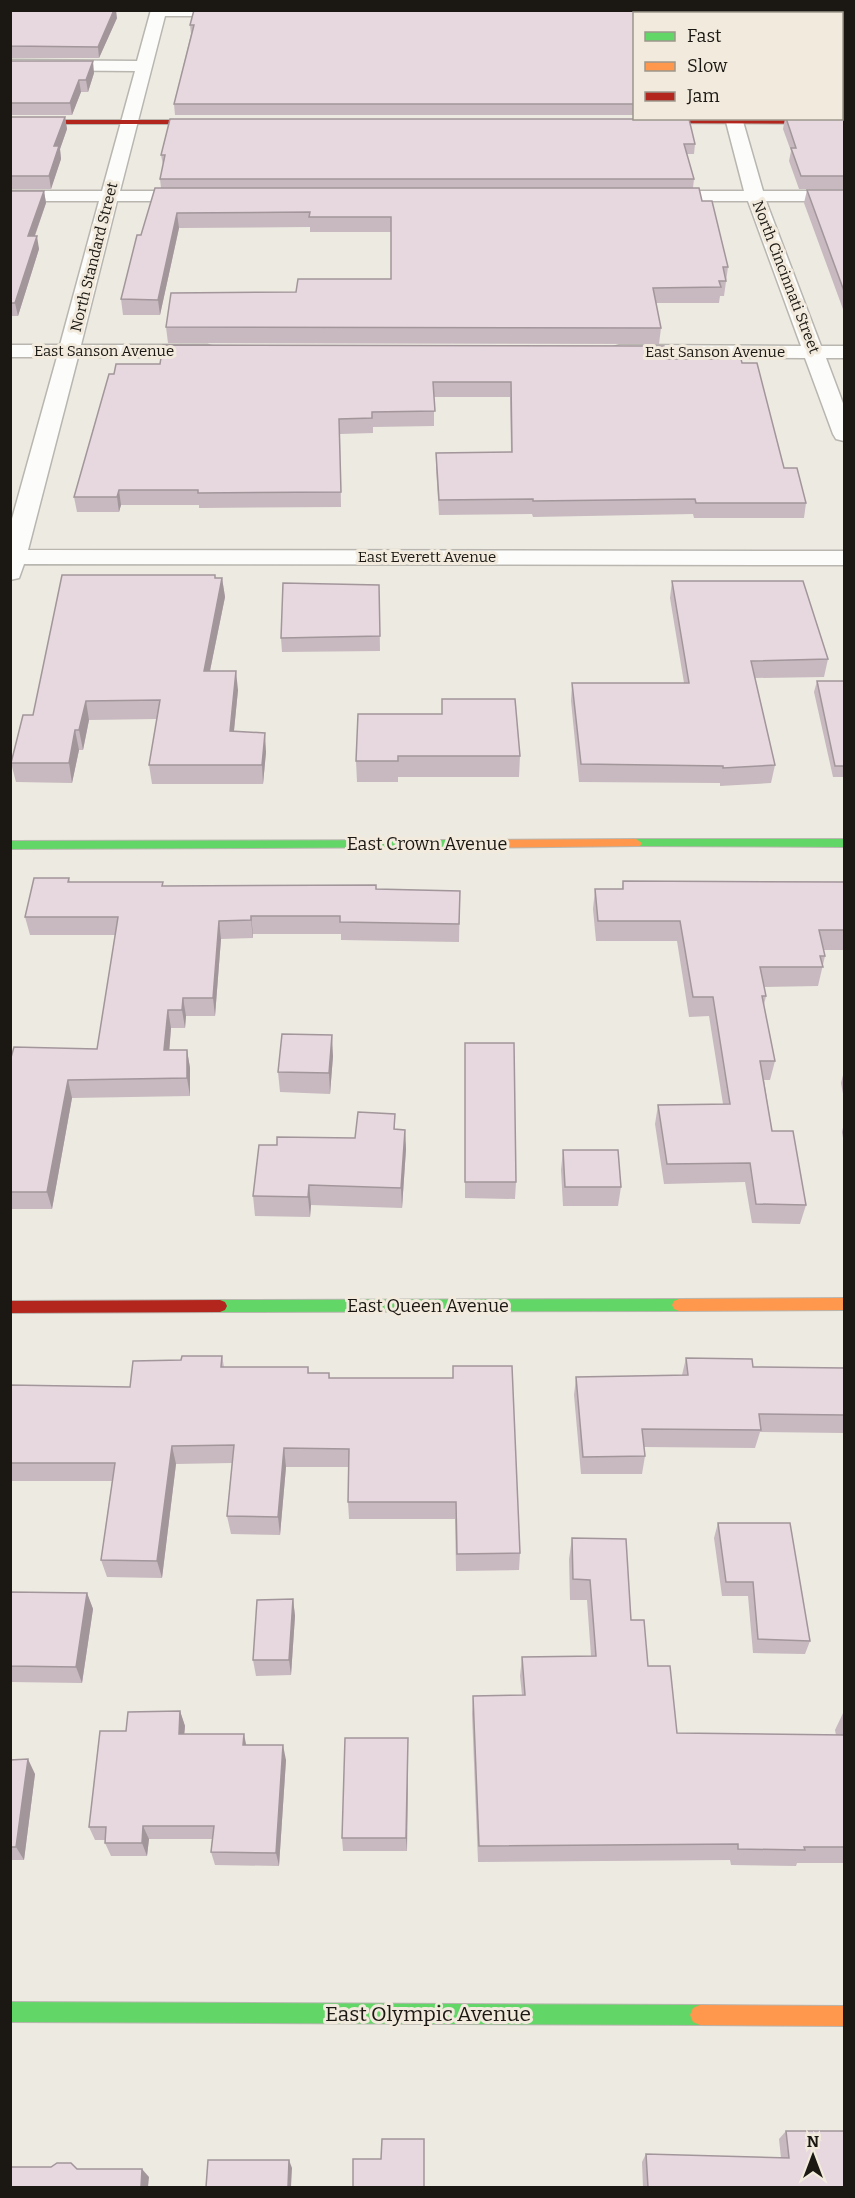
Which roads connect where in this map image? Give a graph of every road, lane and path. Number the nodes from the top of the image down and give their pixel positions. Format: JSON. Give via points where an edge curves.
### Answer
{"nodes":[{"id":1,"x":159,"y":11,"type":"edge"},
{"id":2,"x":253,"y":11,"type":"edge"},
{"id":3,"x":606,"y":12,"type":"edge"},
{"id":4,"x":701,"y":12,"type":"edge"},
{"id":5,"x":844,"y":12,"type":"edge"},
{"id":6,"x":10,"y":65,"type":"edge"},
{"id":7,"x":145,"y":66,"type":"junction"},
{"id":8,"x":733,"y":120,"type":"edge"},
{"id":9,"x":10,"y":122,"type":"edge"},
{"id":10,"x":129,"y":122,"type":"junction"},
{"id":11,"x":235,"y":122,"type":"edge"},
{"id":12,"x":627,"y":122,"type":"edge"},
{"id":13,"x":844,"y":122,"type":"edge"},
{"id":14,"x":10,"y":196,"type":"edge"},
{"id":15,"x":109,"y":196,"type":"junction"},
{"id":16,"x":217,"y":196,"type":"edge"},
{"id":17,"x":635,"y":196,"type":"edge"},
{"id":18,"x":755,"y":196,"type":"junction"},
{"id":19,"x":844,"y":196,"type":"edge"},
{"id":20,"x":10,"y":351,"type":"edge"},
{"id":21,"x":70,"y":351,"type":"junction"},
{"id":22,"x":226,"y":351,"type":"edge"},
{"id":23,"x":598,"y":351,"type":"edge"},
{"id":24,"x":813,"y":352,"type":"junction"},
{"id":25,"x":844,"y":352,"type":"edge"},
{"id":26,"x":844,"y":434,"type":"edge"},
{"id":27,"x":844,"y":558,"type":"edge"},
{"id":28,"x":12,"y":562,"type":"edge"},
{"id":29,"x":844,"y":843,"type":"edge"},
{"id":30,"x":10,"y":845,"type":"edge"},
{"id":31,"x":844,"y":1304,"type":"edge"},
{"id":32,"x":10,"y":1307,"type":"edge"},
{"id":33,"x":10,"y":2012,"type":"edge"},
{"id":34,"x":844,"y":2016,"type":"edge"}],
"edges":[{"from":1,"to":2,"type":"street"},
{"from":1,"to":7,"type":"street","name":"North Standard Street"},
{"from":3,"to":4,"type":"street"},
{"from":4,"to":5,"type":"street"},
{"from":6,"to":7,"type":"street"},
{"from":7,"to":10,"type":"street","name":"North Standard Street"},
{"from":8,"to":12,"type":"street"},
{"from":8,"to":13,"type":"street"},
{"from":8,"to":18,"type":"street","name":"North Cincinnati Street"},
{"from":9,"to":10,"type":"street"},
{"from":10,"to":11,"type":"street"},
{"from":10,"to":15,"type":"street","name":"North Standard Street"},
{"from":14,"to":15,"type":"street"},
{"from":15,"to":16,"type":"street"},
{"from":15,"to":21,"type":"street","name":"North Standard Street"},
{"from":17,"to":18,"type":"street"},
{"from":18,"to":19,"type":"street"},
{"from":18,"to":24,"type":"street","name":"North Cincinnati Street"},
{"from":20,"to":21,"type":"street","name":"East Sanson Avenue"},
{"from":21,"to":22,"type":"street","name":"East Sanson Avenue"},
{"from":21,"to":28,"type":"street","name":"North Standard Street"},
{"from":23,"to":24,"type":"street","name":"East Sanson Avenue"},
{"from":24,"to":25,"type":"street","name":"East Sanson Avenue"},
{"from":24,"to":26,"type":"street","name":"North Cincinnati Street"},
{"from":27,"to":28,"type":"street","name":"East Everett Avenue"},
{"from":29,"to":30,"type":"street","name":"East Crown Avenue"},
{"from":31,"to":32,"type":"street","name":"East Queen Avenue"},
{"from":33,"to":34,"type":"street","name":"East Olympic Avenue"}]}
